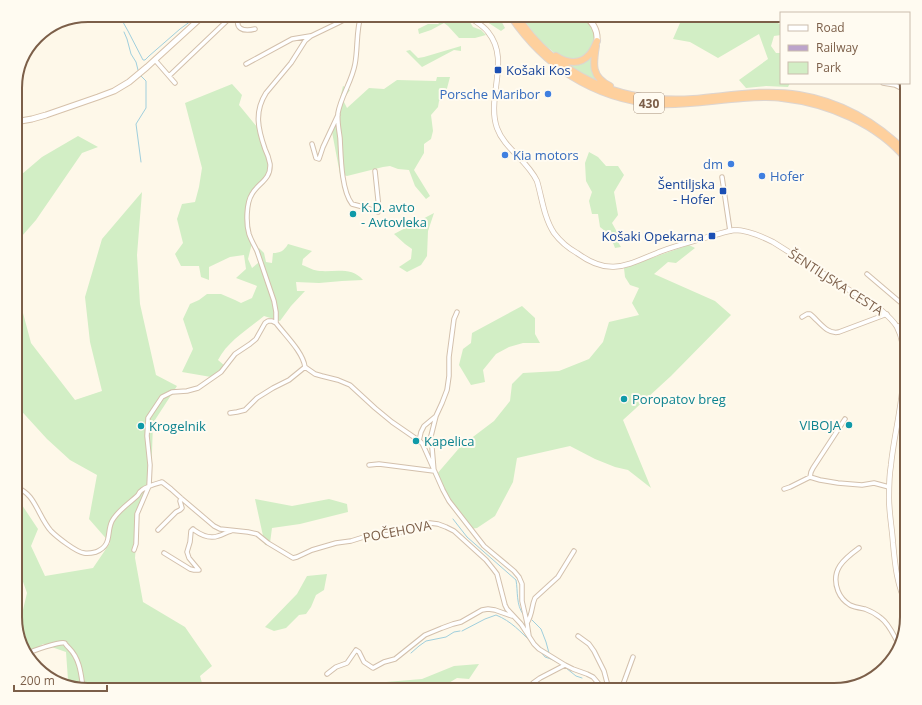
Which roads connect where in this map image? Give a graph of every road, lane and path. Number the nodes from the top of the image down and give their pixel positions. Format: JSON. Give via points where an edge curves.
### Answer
{"nodes":[{"id":1,"x":196,"y":22,"type":"edge"},
{"id":2,"x":226,"y":22,"type":"edge"},
{"id":3,"x":237,"y":22,"type":"edge"},
{"id":4,"x":340,"y":22,"type":"edge"},
{"id":5,"x":359,"y":22,"type":"edge"},
{"id":6,"x":477,"y":22,"type":"edge"},
{"id":7,"x":515,"y":22,"type":"edge"},
{"id":8,"x":521,"y":22,"type":"edge"},
{"id":9,"x":592,"y":22,"type":"edge"},
{"id":10,"x":255,"y":30,"type":"dead end"},
{"id":11,"x":311,"y":36,"type":"junction"},
{"id":12,"x":535,"y":40,"type":"junction"},
{"id":13,"x":597,"y":41,"type":"junction"},
{"id":14,"x":155,"y":60,"type":"junction"},
{"id":15,"x":246,"y":64,"type":"dead end"},
{"id":16,"x":169,"y":76,"type":"junction"},
{"id":17,"x":175,"y":83,"type":"dead end"},
{"id":18,"x":889,"y":84,"type":"edge"},
{"id":19,"x":900,"y":87,"type":"edge"},
{"id":20,"x":765,"y":95,"type":"junction"},
{"id":21,"x":632,"y":96,"type":"junction"},
{"id":22,"x":338,"y":114,"type":"junction"},
{"id":23,"x":22,"y":121,"type":"edge"},
{"id":24,"x":312,"y":144,"type":"dead end"},
{"id":25,"x":900,"y":146,"type":"edge"},
{"id":26,"x":900,"y":153,"type":"edge"},
{"id":27,"x":375,"y":171,"type":"dead end"},
{"id":28,"x":722,"y":177,"type":"dead end"},
{"id":29,"x":730,"y":231,"type":"junction"},
{"id":30,"x":867,"y":274,"type":"dead end"},
{"id":31,"x":900,"y":302,"type":"edge"},
{"id":32,"x":457,"y":312,"type":"dead end"},
{"id":33,"x":887,"y":314,"type":"junction"},
{"id":34,"x":802,"y":316,"type":"dead end"},
{"id":35,"x":276,"y":323,"type":"junction"},
{"id":36,"x":900,"y":326,"type":"edge"},
{"id":37,"x":897,"y":327,"type":"junction"},
{"id":38,"x":900,"y":335,"type":"edge"},
{"id":39,"x":305,"y":367,"type":"junction"},
{"id":40,"x":900,"y":407,"type":"edge"},
{"id":41,"x":230,"y":413,"type":"dead end"},
{"id":42,"x":436,"y":416,"type":"junction"},
{"id":43,"x":844,"y":419,"type":"dead end"},
{"id":44,"x":419,"y":441,"type":"junction"},
{"id":45,"x":369,"y":465,"type":"dead end"},
{"id":46,"x":434,"y":471,"type":"junction"},
{"id":47,"x":810,"y":477,"type":"junction"},
{"id":48,"x":149,"y":486,"type":"junction"},
{"id":49,"x":889,"y":487,"type":"junction"},
{"id":50,"x":784,"y":489,"type":"dead end"},
{"id":51,"x":22,"y":490,"type":"edge"},
{"id":52,"x":181,"y":498,"type":"junction"},
{"id":53,"x":158,"y":530,"type":"dead end"},
{"id":54,"x":234,"y":530,"type":"junction"},
{"id":55,"x":859,"y":548,"type":"dead end"},
{"id":56,"x":134,"y":550,"type":"dead end"},
{"id":57,"x":574,"y":551,"type":"dead end"},
{"id":58,"x":164,"y":553,"type":"dead end"},
{"id":59,"x":900,"y":587,"type":"edge"},
{"id":60,"x":513,"y":616,"type":"junction"},
{"id":61,"x":527,"y":623,"type":"junction"},
{"id":62,"x":578,"y":636,"type":"dead end"},
{"id":63,"x":529,"y":637,"type":"junction"},
{"id":64,"x":896,"y":639,"type":"edge"},
{"id":65,"x":32,"y":652,"type":"edge"},
{"id":66,"x":633,"y":657,"type":"dead end"},
{"id":67,"x":565,"y":665,"type":"junction"},
{"id":68,"x":327,"y":674,"type":"dead end"},
{"id":69,"x":82,"y":683,"type":"edge"},
{"id":70,"x":533,"y":683,"type":"edge"},
{"id":71,"x":598,"y":683,"type":"edge"},
{"id":72,"x":607,"y":683,"type":"edge"},
{"id":73,"x":624,"y":683,"type":"edge"}],
"edges":[{"from":1,"to":14,"type":"main road"},
{"from":2,"to":16,"type":"street"},
{"from":3,"to":10,"type":"street","via":[[243,30]]},
{"from":4,"to":11,"type":"street"},
{"from":5,"to":22,"type":"street","via":[[355,66]]},
{"from":6,"to":29,"type":"street","name":"ŠENTILJSKA CESTA","via":[[489,33],[498,52],[494,108],[496,126],[505,142],[534,174],[549,223],[569,248],[592,262],[621,267],[696,240]]},
{"from":7,"to":20,"type":"highway","number":"430","via":[[535,47],[570,75],[585,84],[626,99],[656,104],[693,103]]},
{"from":8,"to":12,"type":"highway","number":"430"},
{"from":9,"to":13,"type":"main road","via":[[597,32]]},
{"from":11,"to":15,"type":"street","via":[[292,39]]},
{"from":11,"to":35,"type":"street","via":[[266,93],[258,115],[259,129],[270,163],[266,179],[252,194],[248,203],[249,232],[271,292]]},
{"from":12,"to":13,"type":"highway","via":[[562,60],[573,62],[586,58]]},
{"from":12,"to":21,"type":"highway","number":"430","via":[[563,65],[587,80]]},
{"from":13,"to":21,"type":"highway","via":[[594,66],[598,77],[604,83]]},
{"from":14,"to":16,"type":"street"},
{"from":14,"to":23,"type":"main road","via":[[129,82],[108,93]]},
{"from":16,"to":17,"type":"street"},
{"from":18,"to":19,"type":"street"},
{"from":20,"to":21,"type":"highway","number":"430","via":[[737,94],[675,100]]},
{"from":20,"to":25,"type":"highway","number":"430","via":[[799,95],[836,105],[871,122]]},
{"from":20,"to":26,"type":"highway","number":"430","via":[[799,100],[834,110],[869,127]]},
{"from":22,"to":24,"type":"street","via":[[319,159],[316,158]]},
{"from":22,"to":27,"type":"street","via":[[343,179],[349,201],[378,212]]},
{"from":28,"to":29,"type":"street"},
{"from":29,"to":33,"type":"street","name":"ŠENTILJSKA CESTA","via":[[757,234],[773,242]]},
{"from":30,"to":31,"type":"street"},
{"from":32,"to":42,"type":"street","via":[[454,318],[447,390]]},
{"from":33,"to":34,"type":"street","via":[[833,333],[810,314]]},
{"from":33,"to":37,"type":"street","name":"ŠENTILJSKA CESTA"},
{"from":35,"to":39,"type":"street","via":[[300,354]]},
{"from":35,"to":48,"type":"street","via":[[268,321],[256,339],[235,354],[221,372],[198,388],[162,396],[148,418]]},
{"from":36,"to":37,"type":"street"},
{"from":37,"to":38,"type":"street","name":"ŠENTILJSKA CESTA"},
{"from":39,"to":41,"type":"street","via":[[289,380],[256,398],[245,410]]},
{"from":39,"to":44,"type":"street","via":[[322,376],[350,385],[392,422]]},
{"from":40,"to":49,"type":"street","name":"ŠENTILJSKA CESTA"},
{"from":42,"to":44,"type":"street","via":[[424,426]]},
{"from":42,"to":46,"type":"street","via":[[432,436]]},
{"from":43,"to":47,"type":"street"},
{"from":44,"to":46,"type":"street"},
{"from":45,"to":46,"type":"street"},
{"from":46,"to":61,"type":"street","via":[[449,501],[484,546],[519,577]]},
{"from":47,"to":49,"type":"street","via":[[845,484],[874,483]]},
{"from":47,"to":50,"type":"street"},
{"from":48,"to":51,"type":"street","via":[[117,514],[104,546],[95,552],[84,553],[51,530],[30,497]]},
{"from":48,"to":52,"type":"street","name":"POČEHOVA","via":[[162,482]]},
{"from":48,"to":56,"type":"street","via":[[136,514]]},
{"from":49,"to":59,"type":"street","name":"ŠENTILJSKA CESTA","via":[[896,572]]},
{"from":52,"to":53,"type":"street","via":[[182,508]]},
{"from":52,"to":54,"type":"street","name":"POČEHOVA","via":[[214,526]]},
{"from":54,"to":58,"type":"street","via":[[217,537],[191,531],[187,552],[199,570],[190,569]]},
{"from":54,"to":60,"type":"street","name":"POČEHOVA","via":[[257,534],[293,558],[336,543],[367,536],[394,534],[430,523],[438,524],[454,531],[494,570],[505,605]]},
{"from":55,"to":64,"type":"street","via":[[838,568],[836,581],[839,594],[849,605],[873,612],[882,619]]},
{"from":57,"to":61,"type":"street","via":[[558,577],[533,601],[532,614]]},
{"from":60,"to":63,"type":"street"},
{"from":60,"to":68,"type":"street","via":[[495,610],[482,610],[461,622],[425,635],[395,659],[373,668],[364,662],[356,650],[347,663]]},
{"from":61,"to":63,"type":"street"},
{"from":62,"to":72,"type":"street","via":[[591,646]]},
{"from":63,"to":67,"type":"street","via":[[539,649]]},
{"from":65,"to":69,"type":"street","via":[[60,643],[65,644],[73,652],[80,668]]},
{"from":66,"to":73,"type":"street"},
{"from":67,"to":70,"type":"street"},
{"from":67,"to":71,"type":"street","via":[[593,677]]}]}
